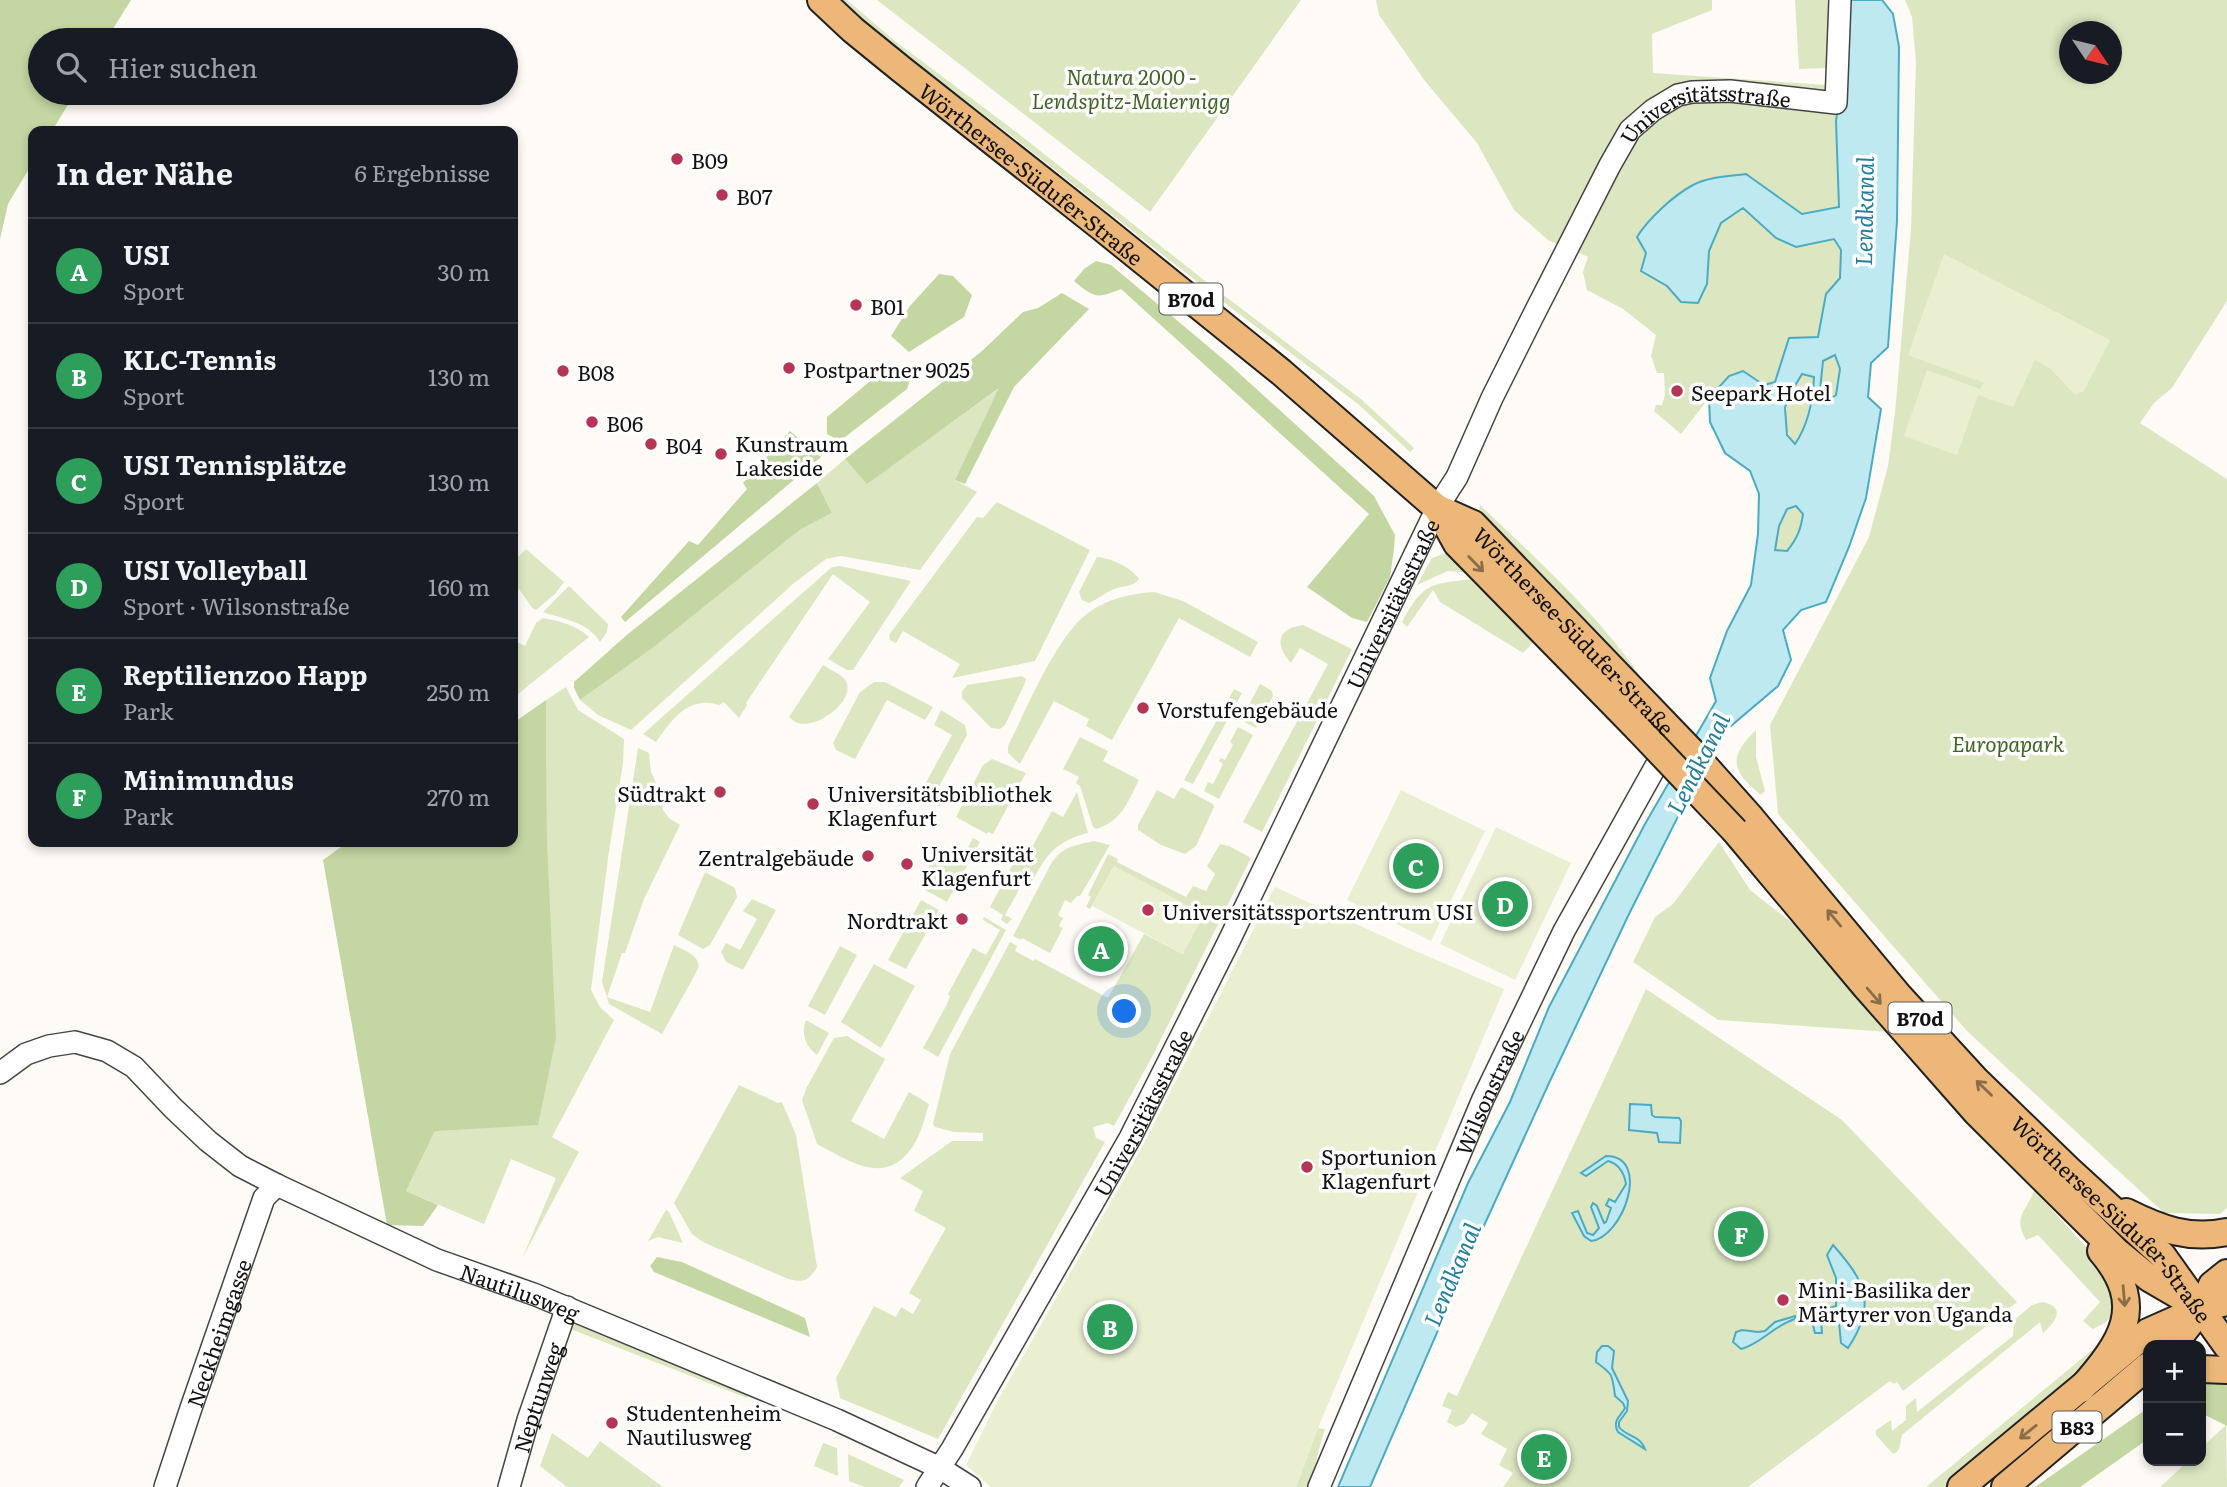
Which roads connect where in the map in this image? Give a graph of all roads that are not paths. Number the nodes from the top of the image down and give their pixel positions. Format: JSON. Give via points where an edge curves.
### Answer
{"nodes":[{"id":1,"x":821,"y":0,"type":"edge"},
{"id":2,"x":1840,"y":0,"type":"edge"},
{"id":3,"x":1437,"y":508,"type":"junction"},
{"id":4,"x":1667,"y":746,"type":"dead end"},
{"id":5,"x":1743,"y":825,"type":"junction"},
{"id":6,"x":0,"y":1073,"type":"edge"},
{"id":7,"x":1976,"y":1112,"type":"junction"},
{"id":8,"x":277,"y":1185,"type":"junction"},
{"id":9,"x":2105,"y":1202,"type":"junction"},
{"id":10,"x":2227,"y":1232,"type":"edge"},
{"id":11,"x":2227,"y":1273,"type":"edge"},
{"id":12,"x":2214,"y":1305,"type":"edge"},
{"id":13,"x":567,"y":1307,"type":"junction"},
{"id":14,"x":2227,"y":1321,"type":"edge"},
{"id":15,"x":2178,"y":1340,"type":"edge"},
{"id":16,"x":2227,"y":1346,"type":"edge"},
{"id":17,"x":2206,"y":1369,"type":"edge"},
{"id":18,"x":2143,"y":1370,"type":"edge"},
{"id":19,"x":2227,"y":1370,"type":"edge"},
{"id":20,"x":2081,"y":1389,"type":"junction"},
{"id":21,"x":2143,"y":1392,"type":"edge"},
{"id":22,"x":940,"y":1468,"type":"junction"},
{"id":23,"x":165,"y":1487,"type":"edge"},
{"id":24,"x":509,"y":1487,"type":"edge"},
{"id":25,"x":927,"y":1487,"type":"edge"},
{"id":26,"x":970,"y":1487,"type":"edge"},
{"id":27,"x":1319,"y":1487,"type":"edge"},
{"id":28,"x":1961,"y":1487,"type":"edge"},
{"id":29,"x":2006,"y":1487,"type":"edge"},
{"id":30,"x":2012,"y":1487,"type":"edge"}],
"edges":[{"from":1,"to":3,"type":"main road","name":"Wörthersee-Südufer-Straße","number":"B70d","via":[[1281,373]]},
{"from":2,"to":3,"type":"street","name":"Universitätsstraße","via":[[1836,103],[1730,91],[1692,92],[1653,110],[1630,130],[1492,398],[1457,477]]},
{"from":3,"to":5,"type":"main road","name":"Wörthersee-Südufer-Straße","number":"B70d","bridge":true,"via":[[1457,544],[1646,720]]},
{"from":3,"to":22,"type":"street","name":"Universitätsstraße","via":[[1130,1138]]},
{"from":4,"to":27,"type":"street","name":"Wilsonstraße","via":[[1564,931],[1483,1099]]},
{"from":5,"to":7,"type":"main road","name":"Wörthersee-Südufer-Straße","number":"B70d","one_way":true,"via":[[1865,986]]},
{"from":9,"to":5,"type":"main road","name":"Wörthersee-Südufer-Straße","number":"B70d","one_way":true,"via":[[1966,1070]]},
{"from":6,"to":8,"type":"street","name":"Nautilusweg","via":[[26,1054],[49,1046],[75,1042],[99,1048],[134,1067],[208,1142]]},
{"from":7,"to":12,"type":"main road","name":"Wörthersee-Südufer-Straße","number":"B70d","via":[[2149,1278]]},
{"from":7,"to":20,"type":"main road","one_way":true,"via":[[2102,1253],[2123,1284],[2126,1319],[2120,1336]]},
{"from":8,"to":13,"type":"street","name":"Nautilusweg","via":[[437,1260]]},
{"from":8,"to":23,"type":"street","name":"Neckheimgasse","via":[[264,1198]]},
{"from":9,"to":10,"type":"main road","via":[[2187,1235]]},
{"from":9,"to":12,"type":"main road","name":"Wörthersee-Südufer-Straße","number":"B70d"},
{"from":11,"to":12,"type":"main road","via":[[2212,1285]]},
{"from":12,"to":14,"type":"main road"},
{"from":12,"to":15,"type":"main road"},
{"from":12,"to":16,"type":"main road"},
{"from":12,"to":20,"type":"main road","number":"B83","via":[[2148,1332]]},
{"from":13,"to":22,"type":"street","name":"Nautilusweg","via":[[759,1386]]},
{"from":13,"to":24,"type":"street","name":"Neptunweg"},
{"from":17,"to":19,"type":"main road"},
{"from":18,"to":29,"type":"main road","number":"B83"},
{"from":20,"to":28,"type":"main road","number":"B83","one_way":true},
{"from":21,"to":30,"type":"main road"},
{"from":22,"to":25,"type":"street","name":"Universitätsstraße"},
{"from":22,"to":26,"type":"street","name":"Nautilusweg"}]}
